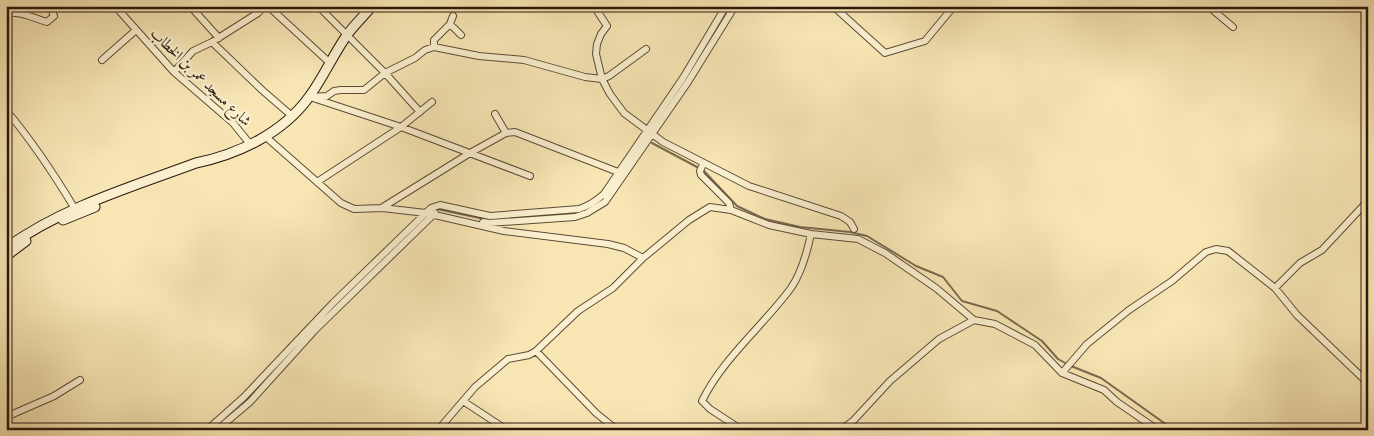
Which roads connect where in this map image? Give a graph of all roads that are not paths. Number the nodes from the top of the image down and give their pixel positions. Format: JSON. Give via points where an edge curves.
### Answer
{"nodes":[{"id":1,"x":50,"y":6,"type":"edge"},
{"id":2,"x":115,"y":6,"type":"edge"},
{"id":3,"x":190,"y":6,"type":"edge"},
{"id":4,"x":252,"y":6,"type":"edge"},
{"id":5,"x":264,"y":6,"type":"edge"},
{"id":6,"x":268,"y":6,"type":"edge"},
{"id":7,"x":318,"y":6,"type":"edge"},
{"id":8,"x":372,"y":6,"type":"edge"},
{"id":9,"x":594,"y":6,"type":"edge"},
{"id":10,"x":726,"y":6,"type":"edge"},
{"id":11,"x":735,"y":6,"type":"edge"},
{"id":12,"x":832,"y":6,"type":"edge"},
{"id":13,"x":954,"y":6,"type":"edge"},
{"id":14,"x":1208,"y":6,"type":"edge"},
{"id":15,"x":6,"y":13,"type":"edge"},
{"id":16,"x":258,"y":13,"type":"junction"},
{"id":17,"x":452,"y":16,"type":"dead end"},
{"id":18,"x":450,"y":24,"type":"junction"},
{"id":19,"x":1234,"y":27,"type":"dead end"},
{"id":20,"x":136,"y":30,"type":"junction"},
{"id":21,"x":347,"y":35,"type":"junction"},
{"id":22,"x":461,"y":35,"type":"dead end"},
{"id":23,"x":219,"y":38,"type":"junction"},
{"id":24,"x":212,"y":42,"type":"junction"},
{"id":25,"x":434,"y":47,"type":"junction"},
{"id":26,"x":646,"y":49,"type":"dead end"},
{"id":27,"x":102,"y":60,"type":"dead end"},
{"id":28,"x":330,"y":62,"type":"junction"},
{"id":29,"x":174,"y":72,"type":"junction"},
{"id":30,"x":385,"y":73,"type":"junction"},
{"id":31,"x":602,"y":79,"type":"junction"},
{"id":32,"x":310,"y":97,"type":"junction"},
{"id":33,"x":432,"y":102,"type":"dead end"},
{"id":34,"x":6,"y":110,"type":"edge"},
{"id":35,"x":420,"y":112,"type":"junction"},
{"id":36,"x":495,"y":114,"type":"dead end"},
{"id":37,"x":292,"y":116,"type":"junction"},
{"id":38,"x":401,"y":127,"type":"junction"},
{"id":39,"x":649,"y":131,"type":"junction"},
{"id":40,"x":506,"y":133,"type":"junction"},
{"id":41,"x":266,"y":137,"type":"junction"},
{"id":42,"x":250,"y":144,"type":"junction"},
{"id":43,"x":470,"y":153,"type":"junction"},
{"id":44,"x":211,"y":160,"type":"junction"},
{"id":45,"x":704,"y":164,"type":"junction"},
{"id":46,"x":618,"y":172,"type":"junction"},
{"id":47,"x":530,"y":176,"type":"dead end"},
{"id":48,"x":317,"y":182,"type":"junction"},
{"id":49,"x":1368,"y":204,"type":"edge"},
{"id":50,"x":74,"y":208,"type":"junction"},
{"id":51,"x":382,"y":208,"type":"junction"},
{"id":52,"x":731,"y":210,"type":"junction"},
{"id":53,"x":430,"y":214,"type":"junction"},
{"id":54,"x":854,"y":229,"type":"dead end"},
{"id":55,"x":812,"y":234,"type":"junction"},
{"id":56,"x":6,"y":248,"type":"edge"},
{"id":57,"x":6,"y":256,"type":"edge"},
{"id":58,"x":643,"y":258,"type":"junction"},
{"id":59,"x":1274,"y":288,"type":"junction"},
{"id":60,"x":974,"y":320,"type":"junction"},
{"id":61,"x":313,"y":328,"type":"junction"},
{"id":62,"x":536,"y":351,"type":"junction"},
{"id":63,"x":1062,"y":373,"type":"junction"},
{"id":64,"x":80,"y":380,"type":"dead end"},
{"id":65,"x":1368,"y":383,"type":"edge"},
{"id":66,"x":463,"y":401,"type":"junction"},
{"id":67,"x":6,"y":417,"type":"edge"},
{"id":68,"x":207,"y":430,"type":"edge"},
{"id":69,"x":217,"y":430,"type":"edge"},
{"id":70,"x":438,"y":430,"type":"edge"},
{"id":71,"x":507,"y":430,"type":"edge"},
{"id":72,"x":617,"y":430,"type":"edge"},
{"id":73,"x":742,"y":430,"type":"edge"},
{"id":74,"x":841,"y":430,"type":"edge"},
{"id":75,"x":1158,"y":430,"type":"edge"}],
"edges":[{"from":1,"to":15,"type":"street","via":[[54,16],[47,22],[24,14]]},
{"from":2,"to":20,"type":"street","name":"شارع مسجد عمر بن الخطاب"},
{"from":3,"to":23,"type":"street"},
{"from":4,"to":16,"type":"street"},
{"from":5,"to":16,"type":"street"},
{"from":6,"to":28,"type":"street"},
{"from":7,"to":21,"type":"street"},
{"from":8,"to":21,"type":"main road"},
{"from":9,"to":31,"type":"street","via":[[608,26],[597,44]]},
{"from":10,"to":39,"type":"street"},
{"from":11,"to":39,"type":"street","via":[[688,82]]},
{"from":12,"to":13,"type":"street","via":[[885,53],[925,41]]},
{"from":14,"to":19,"type":"street"},
{"from":16,"to":23,"type":"street"},
{"from":17,"to":18,"type":"street"},
{"from":18,"to":22,"type":"street"},
{"from":18,"to":25,"type":"street","via":[[434,40]]},
{"from":20,"to":27,"type":"street"},
{"from":20,"to":29,"type":"street","name":"شارع مسجد عمر بن الخطاب"},
{"from":21,"to":28,"type":"main road"},
{"from":21,"to":30,"type":"street"},
{"from":23,"to":24,"type":"street"},
{"from":24,"to":29,"type":"street","via":[[193,52]]},
{"from":24,"to":37,"type":"street"},
{"from":25,"to":30,"type":"street"},
{"from":25,"to":31,"type":"street","via":[[478,56],[524,60]]},
{"from":26,"to":31,"type":"street"},
{"from":28,"to":32,"type":"main road"},
{"from":29,"to":42,"type":"street","name":"شارع مسجد عمر بن الخطاب","via":[[233,123]]},
{"from":30,"to":32,"type":"street","via":[[364,90],[341,90],[327,96]]},
{"from":30,"to":35,"type":"street"},
{"from":31,"to":39,"type":"street","via":[[624,113]]},
{"from":32,"to":37,"type":"main road"},
{"from":32,"to":38,"type":"street"},
{"from":33,"to":35,"type":"street"},
{"from":34,"to":50,"type":"street","via":[[53,172]]},
{"from":35,"to":38,"type":"street"},
{"from":36,"to":40,"type":"street"},
{"from":37,"to":41,"type":"main road"},
{"from":38,"to":43,"type":"street"},
{"from":38,"to":48,"type":"street"},
{"from":39,"to":45,"type":"street"},
{"from":39,"to":46,"type":"street"},
{"from":39,"to":53,"type":"street","via":[[611,196],[582,216],[490,224],[440,211]]},
{"from":40,"to":43,"type":"street"},
{"from":40,"to":46,"type":"street","via":[[515,132]]},
{"from":41,"to":42,"type":"main road"},
{"from":41,"to":48,"type":"street"},
{"from":42,"to":44,"type":"main road"},
{"from":43,"to":47,"type":"street"},
{"from":43,"to":51,"type":"street"},
{"from":44,"to":50,"type":"main road"},
{"from":44,"to":57,"type":"main road","via":[[200,168],[56,223]]},
{"from":45,"to":52,"type":"street","via":[[701,175],[729,203]]},
{"from":45,"to":54,"type":"street","via":[[749,186],[841,216]]},
{"from":46,"to":53,"type":"street","via":[[604,194],[579,209],[490,216],[440,205],[431,208]]},
{"from":48,"to":51,"type":"street","via":[[341,203],[354,209]]},
{"from":49,"to":59,"type":"street","via":[[1322,250],[1300,263]]},
{"from":50,"to":56,"type":"main road"},
{"from":51,"to":53,"type":"street"},
{"from":52,"to":55,"type":"street","via":[[760,223]]},
{"from":52,"to":58,"type":"street","via":[[710,207]]},
{"from":53,"to":58,"type":"street","via":[[504,231],[608,244]]},
{"from":53,"to":61,"type":"street"},
{"from":55,"to":60,"type":"street","via":[[858,240],[885,253],[936,288]]},
{"from":55,"to":73,"type":"street","via":[[804,263],[792,287],[724,366],[702,401]]},
{"from":58,"to":62,"type":"street","via":[[613,288],[578,311]]},
{"from":59,"to":63,"type":"street","via":[[1228,251],[1216,249],[1206,252],[1087,344]]},
{"from":59,"to":65,"type":"street","via":[[1297,315]]},
{"from":60,"to":63,"type":"street","via":[[995,324],[1035,345]]},
{"from":60,"to":74,"type":"street","via":[[939,339]]},
{"from":61,"to":68,"type":"street"},
{"from":61,"to":69,"type":"street","via":[[250,402]]},
{"from":62,"to":66,"type":"street","via":[[508,359]]},
{"from":62,"to":72,"type":"street"},
{"from":63,"to":75,"type":"street","via":[[1104,390]]},
{"from":64,"to":67,"type":"street","via":[[54,396]]},
{"from":66,"to":70,"type":"street"},
{"from":66,"to":71,"type":"street"}]}
